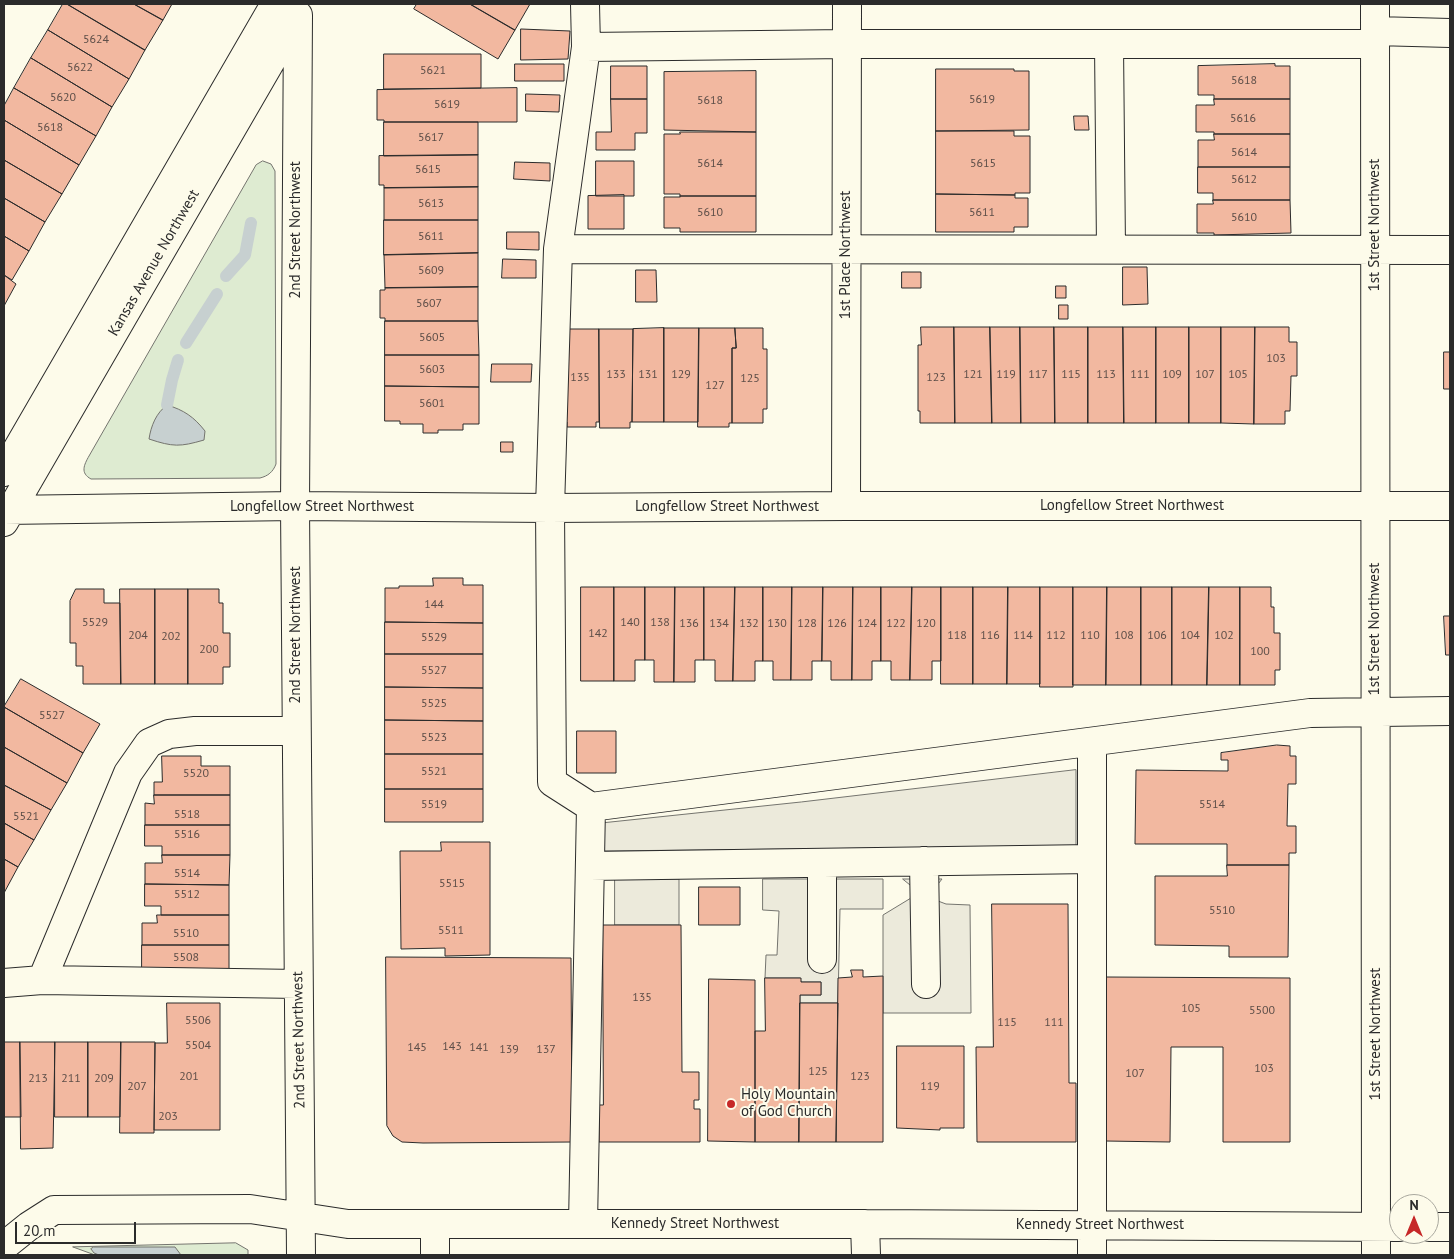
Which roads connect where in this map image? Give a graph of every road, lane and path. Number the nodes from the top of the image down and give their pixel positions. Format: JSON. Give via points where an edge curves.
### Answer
{"nodes":[{"id":1,"x":586,"y":4,"type":"edge"},
{"id":2,"x":847,"y":4,"type":"edge"},
{"id":3,"x":1374,"y":4,"type":"edge"},
{"id":4,"x":292,"y":8,"type":"edge"},
{"id":5,"x":1450,"y":33,"type":"edge"},
{"id":6,"x":1375,"y":38,"type":"junction"},
{"id":7,"x":847,"y":44,"type":"junction"},
{"id":8,"x":1109,"y":44,"type":"junction"},
{"id":9,"x":586,"y":47,"type":"junction"},
{"id":10,"x":558,"y":249,"type":"junction"},
{"id":11,"x":846,"y":249,"type":"junction"},
{"id":12,"x":1110,"y":249,"type":"junction"},
{"id":13,"x":1375,"y":249,"type":"junction"},
{"id":14,"x":1450,"y":250,"type":"edge"},
{"id":15,"x":4,"y":472,"type":"edge"},
{"id":16,"x":294,"y":506,"type":"junction"},
{"id":17,"x":846,"y":506,"type":"junction"},
{"id":18,"x":1375,"y":506,"type":"junction"},
{"id":19,"x":1450,"y":506,"type":"edge"},
{"id":20,"x":550,"y":508,"type":"junction"},
{"id":21,"x":6,"y":514,"type":"edge"},
{"id":22,"x":1450,"y":711,"type":"edge"},
{"id":23,"x":1375,"y":712,"type":"junction"},
{"id":24,"x":296,"y":731,"type":"junction"},
{"id":25,"x":1092,"y":742,"type":"junction"},
{"id":26,"x":591,"y":807,"type":"junction"},
{"id":27,"x":1092,"y":859,"type":"junction"},
{"id":28,"x":924,"y":861,"type":"junction"},
{"id":29,"x":822,"y":863,"type":"junction"},
{"id":30,"x":590,"y":866,"type":"junction"},
{"id":31,"x":822,"y":959,"type":"dead end"},
{"id":32,"x":42,"y":980,"type":"junction"},
{"id":33,"x":4,"y":983,"type":"edge"},
{"id":34,"x":298,"y":984,"type":"junction"},
{"id":35,"x":926,"y":984,"type":"dead end"},
{"id":36,"x":301,"y":1216,"type":"junction"},
{"id":37,"x":435,"y":1224,"type":"junction"},
{"id":38,"x":583,"y":1224,"type":"junction"},
{"id":39,"x":865,"y":1224,"type":"junction"},
{"id":40,"x":1092,"y":1225,"type":"junction"},
{"id":41,"x":1387,"y":1227,"type":"edge"},
{"id":42,"x":4,"y":1246,"type":"edge"},
{"id":43,"x":301,"y":1255,"type":"edge"},
{"id":44,"x":435,"y":1255,"type":"edge"},
{"id":45,"x":866,"y":1255,"type":"edge"},
{"id":46,"x":1092,"y":1255,"type":"edge"},
{"id":47,"x":1376,"y":1255,"type":"edge"}],
"edges":[{"from":1,"to":9,"type":"street"},
{"from":2,"to":7,"type":"street","name":"1st Place Northwest"},
{"from":3,"to":6,"type":"street","name":"1st Street Northwest"},
{"from":4,"to":15,"type":"street","name":"Kansas Avenue Northwest"},
{"from":4,"to":16,"type":"street","name":"2nd Street Northwest"},
{"from":4,"to":21,"type":"street","name":"Kansas Avenue Northwest"},
{"from":5,"to":6,"type":"street"},
{"from":6,"to":8,"type":"street"},
{"from":6,"to":13,"type":"street","name":"1st Street Northwest"},
{"from":7,"to":8,"type":"street"},
{"from":7,"to":9,"type":"street"},
{"from":7,"to":11,"type":"street","name":"1st Place Northwest"},
{"from":8,"to":12,"type":"street"},
{"from":9,"to":10,"type":"street"},
{"from":10,"to":11,"type":"street"},
{"from":10,"to":20,"type":"street"},
{"from":11,"to":12,"type":"street"},
{"from":11,"to":17,"type":"street","name":"1st Place Northwest"},
{"from":12,"to":13,"type":"street"},
{"from":13,"to":14,"type":"street"},
{"from":13,"to":18,"type":"street","name":"1st Street Northwest"},
{"from":16,"to":20,"type":"street","name":"Longfellow Street Northwest"},
{"from":16,"to":21,"type":"street","name":"Longfellow Street Northwest"},
{"from":16,"to":24,"type":"street","name":"2nd Street Northwest"},
{"from":17,"to":18,"type":"street","name":"Longfellow Street Northwest"},
{"from":17,"to":20,"type":"street","name":"Longfellow Street Northwest"},
{"from":18,"to":19,"type":"street","name":"Longfellow Street Northwest"},
{"from":18,"to":23,"type":"street","name":"1st Street Northwest"},
{"from":20,"to":26,"type":"street","via":[[552,782]]},
{"from":22,"to":23,"type":"street"},
{"from":23,"to":25,"type":"street","via":[[1310,713]]},
{"from":23,"to":41,"type":"street","name":"1st Street Northwest"},
{"from":24,"to":32,"type":"street","via":[[195,731],[168,734],[149,743],[128,773]]},
{"from":24,"to":34,"type":"street","name":"2nd Street Northwest"},
{"from":25,"to":26,"type":"street"},
{"from":25,"to":27,"type":"street"},
{"from":26,"to":30,"type":"street"},
{"from":27,"to":28,"type":"street"},
{"from":27,"to":40,"type":"street"},
{"from":28,"to":29,"type":"street"},
{"from":28,"to":35,"type":"street"},
{"from":29,"to":30,"type":"street"},
{"from":29,"to":31,"type":"street"},
{"from":30,"to":38,"type":"street"},
{"from":32,"to":33,"type":"street"},
{"from":32,"to":34,"type":"street"},
{"from":34,"to":36,"type":"street","name":"2nd Street Northwest"},
{"from":36,"to":37,"type":"street","name":"Kennedy Street Northwest","via":[[348,1224]]},
{"from":36,"to":42,"type":"street","name":"Kennedy Street Northwest","via":[[250,1209],[54,1210]]},
{"from":36,"to":43,"type":"street","name":"2nd Street Northwest"},
{"from":37,"to":38,"type":"street","name":"Kennedy Street Northwest"},
{"from":37,"to":44,"type":"street"},
{"from":38,"to":39,"type":"street","name":"Kennedy Street Northwest"},
{"from":39,"to":40,"type":"street","name":"Kennedy Street Northwest"},
{"from":39,"to":45,"type":"street"},
{"from":40,"to":41,"type":"street","name":"Kennedy Street Northwest"},
{"from":40,"to":46,"type":"street"},
{"from":41,"to":47,"type":"street","name":"1st Street Northwest"}]}
